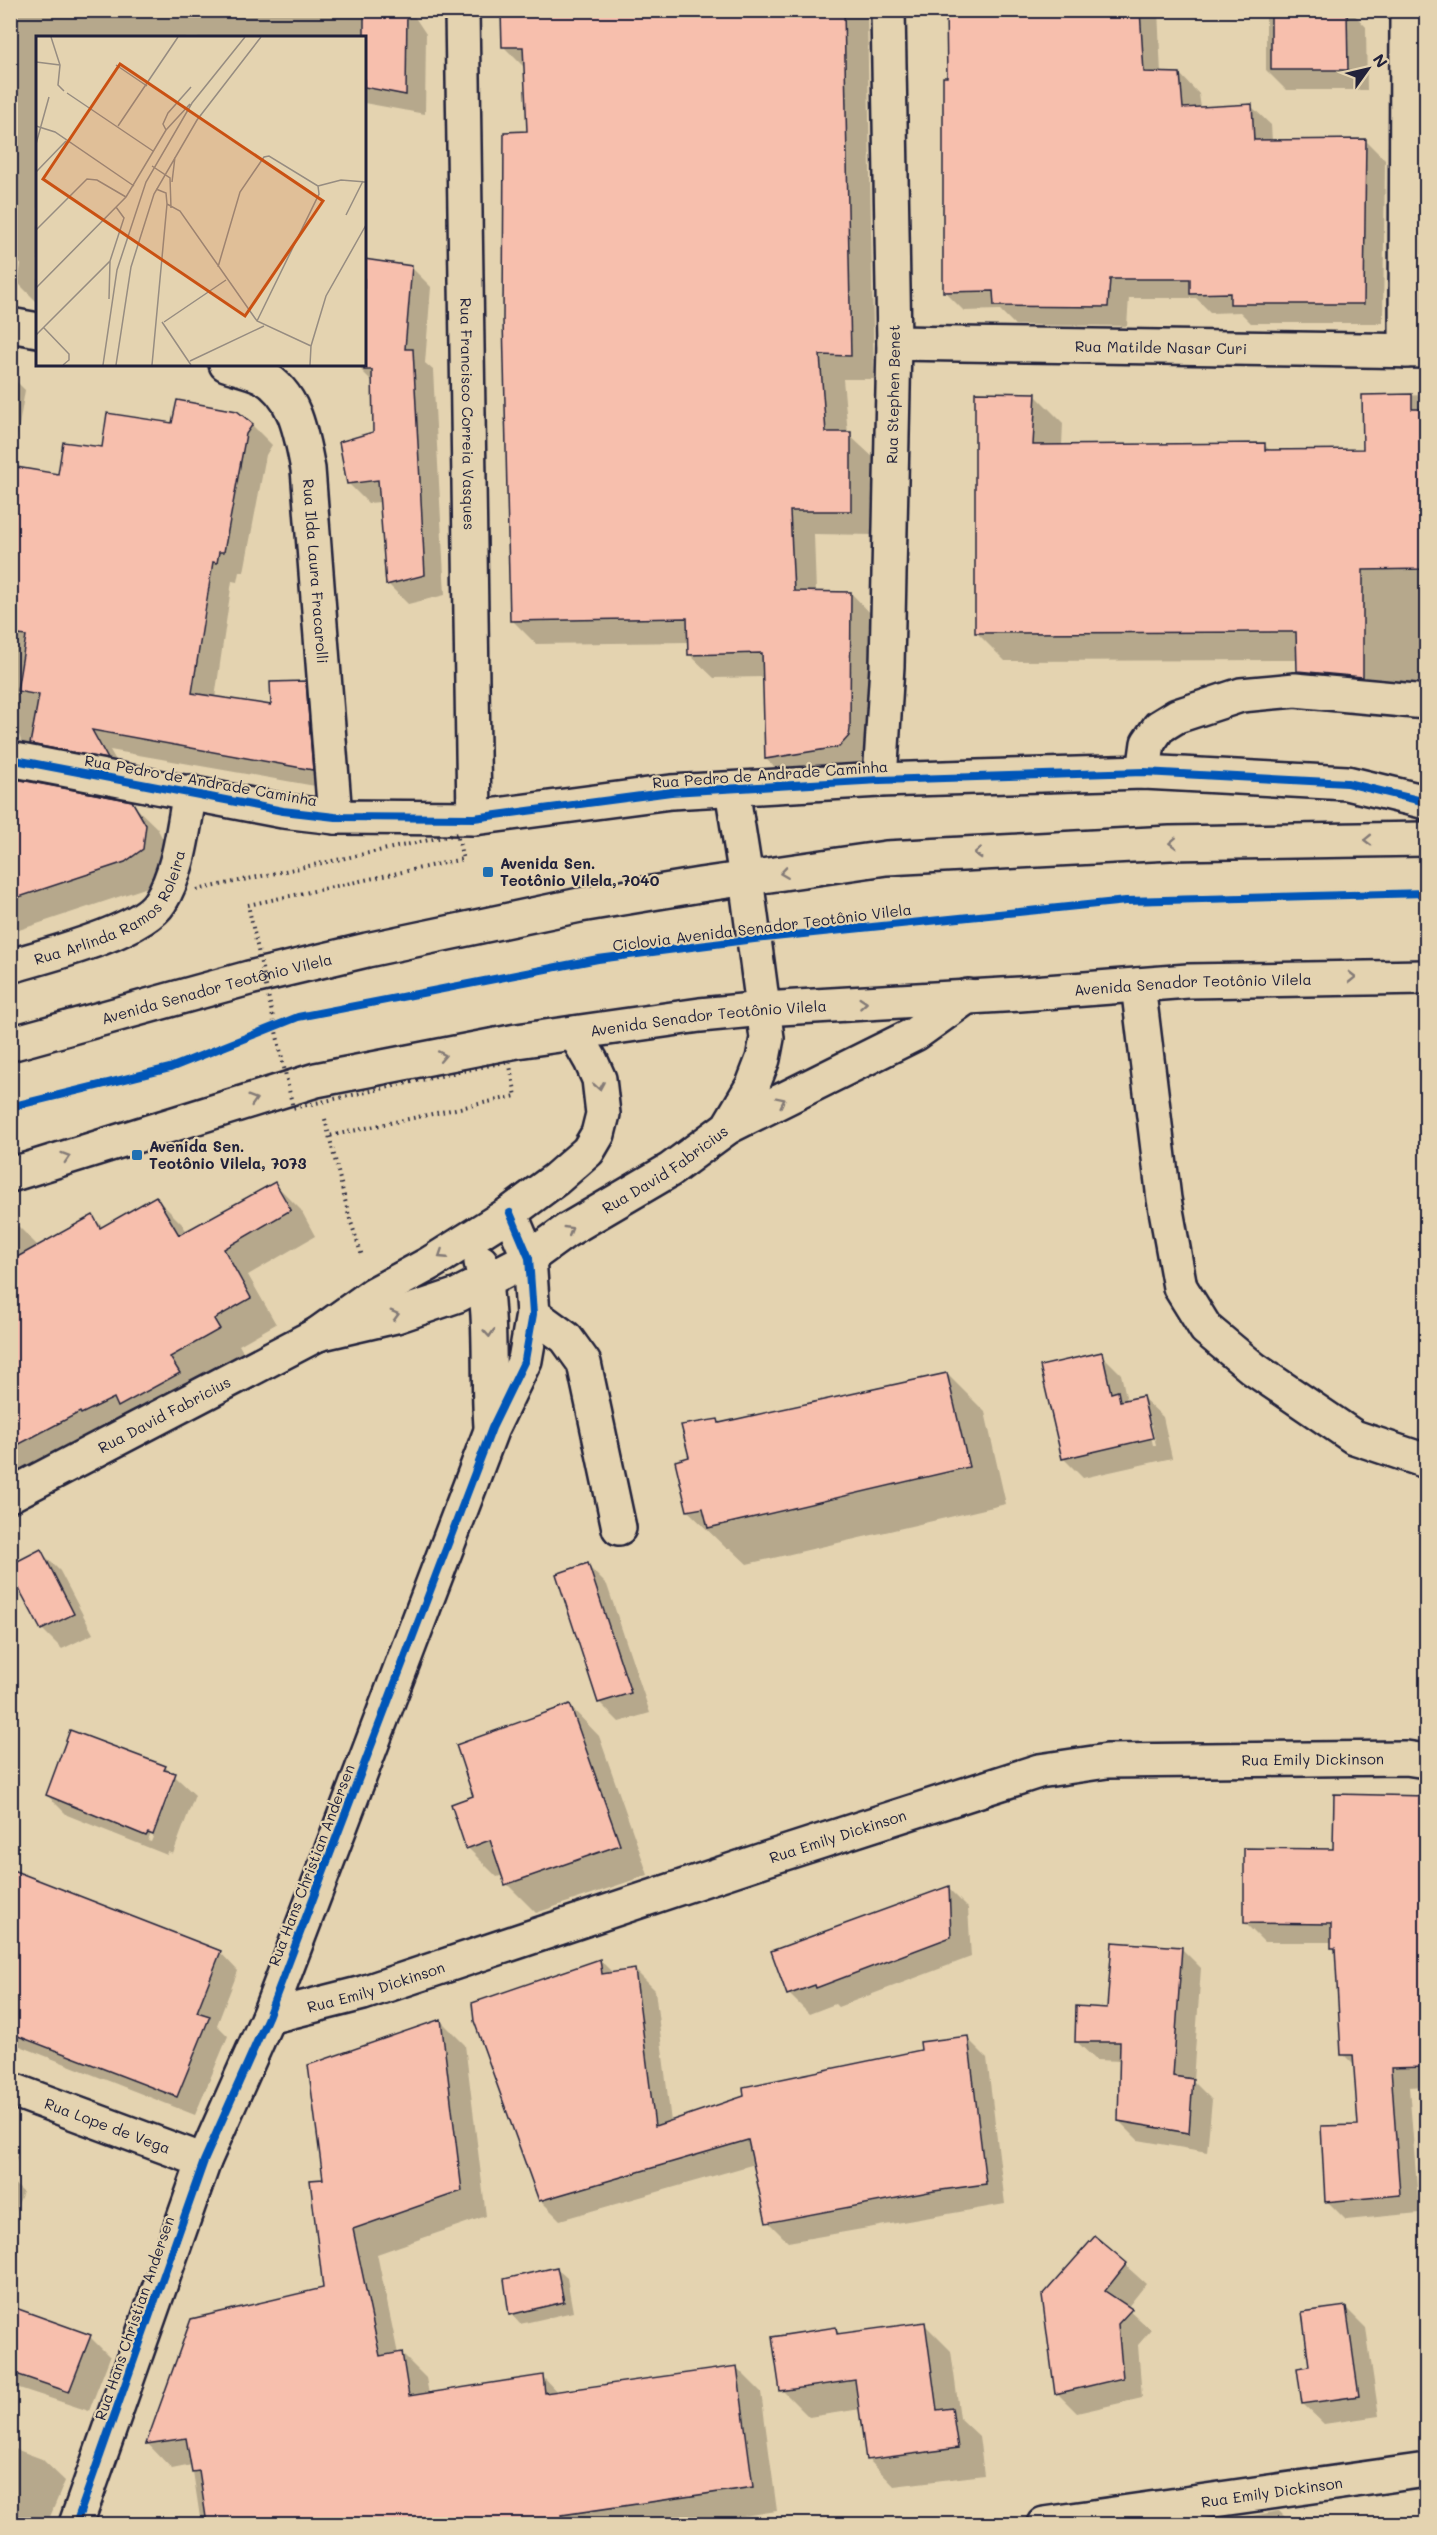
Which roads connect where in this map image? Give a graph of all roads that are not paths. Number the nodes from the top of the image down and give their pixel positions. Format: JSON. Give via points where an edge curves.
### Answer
{"nodes":[{"id":1,"x":462,"y":10,"type":"edge"},
{"id":2,"x":888,"y":10,"type":"edge"},
{"id":3,"x":1407,"y":10,"type":"edge"},
{"id":4,"x":10,"y":325,"type":"edge"},
{"id":5,"x":36,"y":330,"type":"edge"},
{"id":6,"x":894,"y":343,"type":"junction"},
{"id":7,"x":1416,"y":351,"type":"edge"},
{"id":8,"x":232,"y":366,"type":"edge"},
{"id":9,"x":1426,"y":702,"type":"edge"},
{"id":10,"x":10,"y":759,"type":"edge"},
{"id":11,"x":1144,"y":772,"type":"junction"},
{"id":12,"x":880,"y":780,"type":"junction"},
{"id":13,"x":732,"y":789,"type":"junction"},
{"id":14,"x":190,"y":792,"type":"junction"},
{"id":15,"x":1426,"y":802,"type":"edge"},
{"id":16,"x":335,"y":817,"type":"junction"},
{"id":17,"x":474,"y":818,"type":"junction"},
{"id":18,"x":1426,"y":838,"type":"edge"},
{"id":19,"x":746,"y":878,"type":"junction"},
{"id":20,"x":10,"y":966,"type":"edge"},
{"id":21,"x":1426,"y":977,"type":"edge"},
{"id":22,"x":1138,"y":985,"type":"junction"},
{"id":23,"x":968,"y":996,"type":"junction"},
{"id":24,"x":763,"y":1009,"type":"junction"},
{"id":25,"x":575,"y":1033,"type":"junction"},
{"id":26,"x":10,"y":1044,"type":"edge"},
{"id":27,"x":728,"y":1127,"type":"junction"},
{"id":28,"x":10,"y":1175,"type":"edge"},
{"id":29,"x":510,"y":1213,"type":"junction"},
{"id":30,"x":475,"y":1234,"type":"junction"},
{"id":31,"x":529,"y":1258,"type":"junction"},
{"id":32,"x":485,"y":1281,"type":"junction"},
{"id":33,"x":533,"y":1314,"type":"junction"},
{"id":34,"x":318,"y":1334,"type":"junction"},
{"id":35,"x":492,"y":1428,"type":"junction"},
{"id":36,"x":1426,"y":1461,"type":"edge"},
{"id":37,"x":10,"y":1495,"type":"edge"},
{"id":38,"x":619,"y":1528,"type":"dead end"},
{"id":39,"x":1426,"y":1761,"type":"edge"},
{"id":40,"x":267,"y":2017,"type":"junction"},
{"id":41,"x":10,"y":2089,"type":"edge"},
{"id":42,"x":204,"y":2161,"type":"junction"},
{"id":43,"x":1426,"y":2470,"type":"edge"},
{"id":44,"x":76,"y":2524,"type":"edge"},
{"id":45,"x":1044,"y":2524,"type":"edge"}],
"edges":[{"from":1,"to":17,"type":"street","name":"Rua Francisco Correia Vasques"},
{"from":2,"to":6,"type":"street","name":"Rua Stephen Benet"},
{"from":3,"to":7,"type":"street"},
{"from":4,"to":5,"type":"street"},
{"from":6,"to":7,"type":"street","name":"Rua Matilde Nasar Curi"},
{"from":6,"to":12,"type":"street","name":"Rua Stephen Benet","via":[[887,666]]},
{"from":8,"to":16,"type":"street","name":"Rua Ilda Laura Fracarolli","via":[[261,376],[282,392],[298,419],[308,469]]},
{"from":9,"to":11,"type":"street","via":[[1295,690],[1241,695],[1159,727],[1148,743]]},
{"from":10,"to":14,"type":"street","name":"Rua Pedro de Andrade Caminha"},
{"from":11,"to":12,"type":"street","name":"Rua Pedro de Andrade Caminha"},
{"from":11,"to":15,"type":"street","name":"Rua Pedro de Andrade Caminha","via":[[1347,783]]},
{"from":12,"to":13,"type":"street","name":"Rua Pedro de Andrade Caminha"},
{"from":13,"to":17,"type":"street","name":"Rua Pedro de Andrade Caminha","via":[[671,792]]},
{"from":13,"to":19,"type":"street","name":"Rua David Fabricius"},
{"from":14,"to":16,"type":"street","name":"Rua Pedro de Andrade Caminha"},
{"from":14,"to":20,"type":"street","name":"Rua Arlinda Ramos Roleira","via":[[178,856],[160,903],[139,922]]},
{"from":16,"to":17,"type":"street","name":"Rua Pedro de Andrade Caminha"},
{"from":18,"to":19,"type":"street","name":"Avenida Senador Teotônio Vilela","one_way":true,"via":[[1170,843],[886,858]]},
{"from":19,"to":24,"type":"street","name":"Rua David Fabricius"},
{"from":19,"to":26,"type":"street","name":"Avenida Senador Teotônio Vilela","via":[[580,905],[367,950]]},
{"from":22,"to":21,"type":"street","name":"Avenida Senador Teotônio Vilela","one_way":true},
{"from":22,"to":23,"type":"street","name":"Avenida Senador Teotônio Vilela"},
{"from":22,"to":36,"type":"street","via":[[1164,1198],[1180,1287],[1206,1329],[1254,1370],[1354,1437]]},
{"from":24,"to":23,"type":"street","name":"Avenida Senador Teotônio Vilela","one_way":true},
{"from":27,"to":23,"type":"street","one_way":true,"via":[[915,1034]]},
{"from":24,"to":25,"type":"street","name":"Avenida Senador Teotônio Vilela"},
{"from":24,"to":27,"type":"street","name":"Rua David Fabricius","via":[[767,1038],[763,1059],[753,1085]]},
{"from":28,"to":25,"type":"street","name":"Avenida Senador Teotônio Vilela","one_way":true,"via":[[316,1080]]},
{"from":25,"to":29,"type":"street","name":"Rua David Fabricius","one_way":true,"via":[[599,1079],[603,1114],[598,1134],[574,1164]]},
{"from":31,"to":27,"type":"street","name":"Rua David Fabricius","one_way":true,"via":[[566,1231],[670,1170]]},
{"from":29,"to":30,"type":"street","name":"Rua David Fabricius"},
{"from":29,"to":31,"type":"street","name":"Rua Hans Christian Andersen"},
{"from":30,"to":32,"type":"street","name":"Rua Hans Christian Andersen"},
{"from":30,"to":34,"type":"street","name":"Rua David Fabricius","one_way":true,"via":[[374,1293]]},
{"from":31,"to":32,"type":"street","name":"Rua David Fabricius"},
{"from":31,"to":33,"type":"street","name":"Rua Hans Christian Andersen"},
{"from":34,"to":32,"type":"street","name":"Rua David Fabricius","one_way":true,"via":[[417,1309]]},
{"from":32,"to":35,"type":"street","name":"Rua Hans Christian Andersen","one_way":true},
{"from":33,"to":35,"type":"street","name":"Rua Hans Christian Andersen","via":[[525,1360]]},
{"from":33,"to":38,"type":"street","via":[[566,1338],[584,1363]]},
{"from":34,"to":37,"type":"street","name":"Rua David Fabricius"},
{"from":35,"to":40,"type":"street","name":"Rua Hans Christian Andersen"},
{"from":39,"to":40,"type":"street","name":"Rua Emily Dickinson","via":[[1107,1761],[1040,1771],[363,1993]]},
{"from":40,"to":42,"type":"street","name":"Rua Hans Christian Andersen"},
{"from":41,"to":42,"type":"street","name":"Rua Lope de Vega"},
{"from":42,"to":44,"type":"street","name":"Rua Hans Christian Andersen"},
{"from":43,"to":45,"type":"street","name":"Rua Emily Dickinson"}]}
